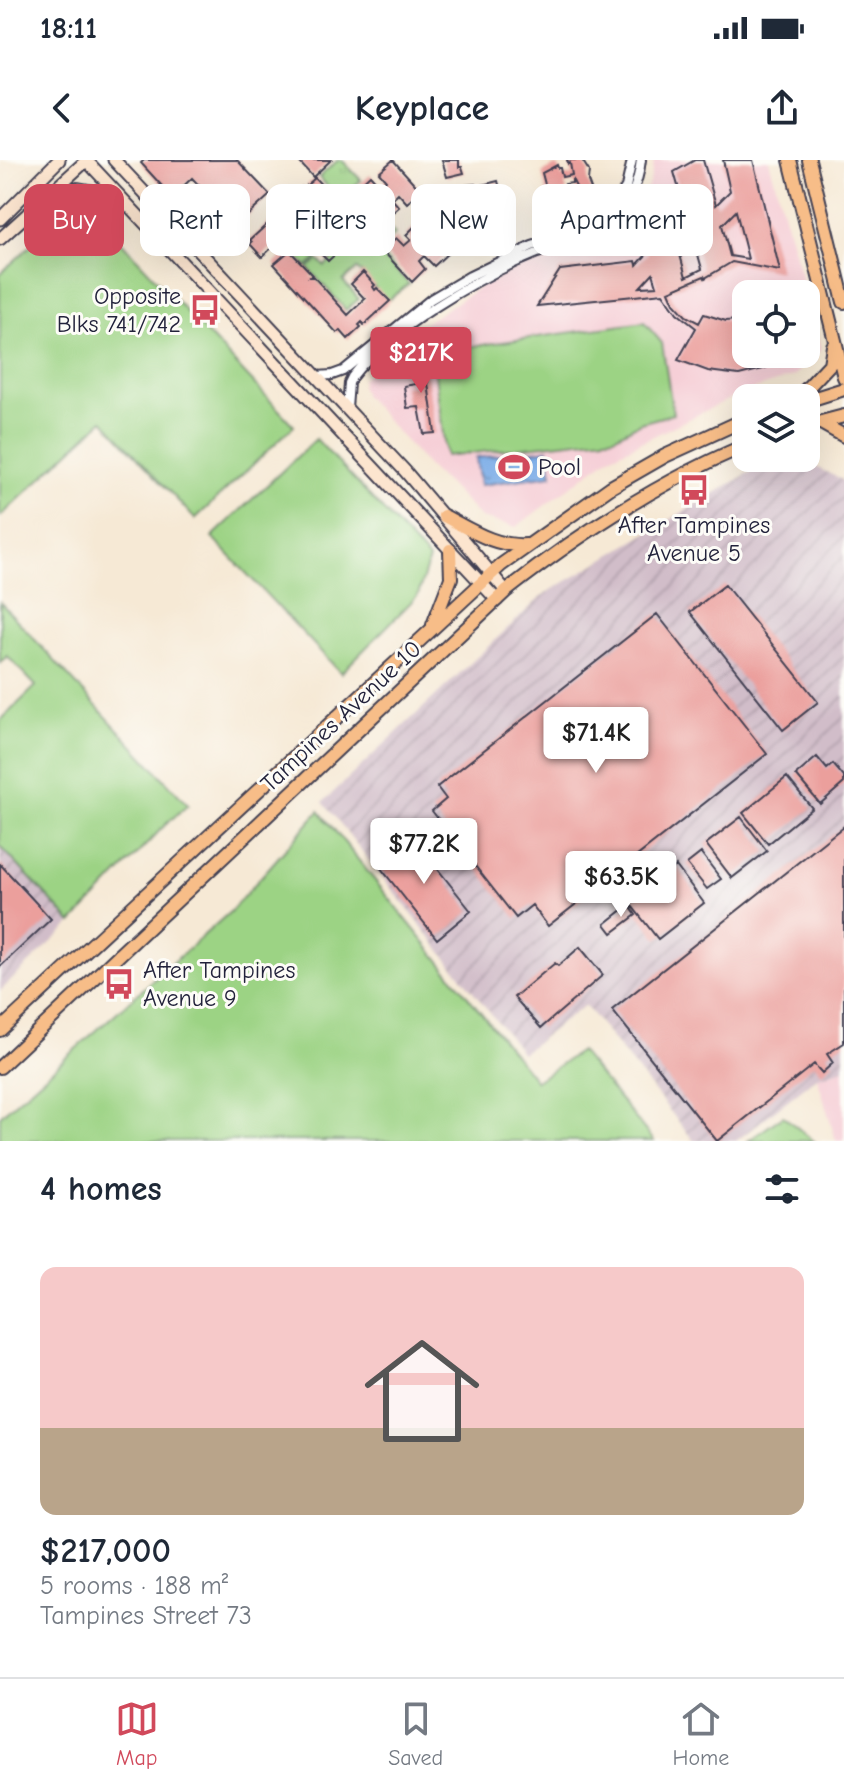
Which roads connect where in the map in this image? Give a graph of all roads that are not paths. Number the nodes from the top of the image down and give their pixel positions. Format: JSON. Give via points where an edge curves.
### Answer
{"nodes":[{"id":1,"x":47,"y":160,"type":"edge"},
{"id":2,"x":59,"y":160,"type":"edge"},
{"id":3,"x":87,"y":160,"type":"edge"},
{"id":4,"x":114,"y":160,"type":"edge"},
{"id":5,"x":632,"y":160,"type":"edge"},
{"id":6,"x":641,"y":160,"type":"edge"},
{"id":7,"x":790,"y":160,"type":"edge"},
{"id":8,"x":809,"y":160,"type":"edge"},
{"id":9,"x":41,"y":179,"type":"junction"},
{"id":10,"x":60,"y":184,"type":"edge"},
{"id":11,"x":124,"y":203,"type":"edge"},
{"id":12,"x":129,"y":205,"type":"junction"},
{"id":13,"x":24,"y":217,"type":"edge"},
{"id":14,"x":0,"y":219,"type":"edge"},
{"id":15,"x":0,"y":239,"type":"edge"},
{"id":16,"x":844,"y":302,"type":"edge"},
{"id":17,"x":833,"y":335,"type":"junction"},
{"id":18,"x":317,"y":376,"type":"junction"},
{"id":19,"x":844,"y":377,"type":"edge"},
{"id":20,"x":811,"y":384,"type":"edge"},
{"id":21,"x":844,"y":389,"type":"edge"},
{"id":22,"x":820,"y":397,"type":"edge"},
{"id":23,"x":347,"y":408,"type":"junction"},
{"id":24,"x":844,"y":416,"type":"edge"},
{"id":25,"x":821,"y":423,"type":"joint"},
{"id":26,"x":732,"y":425,"type":"edge"},
{"id":27,"x":844,"y":436,"type":"edge"},
{"id":28,"x":732,"y":451,"type":"edge"},
{"id":29,"x":444,"y":516,"type":"junction"},
{"id":30,"x":527,"y":545,"type":"junction"},
{"id":31,"x":450,"y":550,"type":"junction"},
{"id":32,"x":486,"y":578,"type":"junction"},
{"id":33,"x":502,"y":595,"type":"junction"},
{"id":34,"x":432,"y":628,"type":"junction"},
{"id":35,"x":0,"y":1030,"type":"edge"},
{"id":36,"x":0,"y":1067,"type":"edge"}],
"edges":[{"from":1,"to":9,"type":"main road"},
{"from":2,"to":9,"type":"main road"},
{"from":3,"to":10,"type":"main road"},
{"from":3,"to":12,"type":"main road"},
{"from":4,"to":18,"type":"main road"},
{"from":5,"to":18,"type":"street","via":[[619,199],[594,224],[470,276],[431,299],[343,371]]},
{"from":6,"to":23,"type":"street","via":[[634,191],[606,225],[474,283],[403,330],[352,377]]},
{"from":7,"to":17,"type":"main road"},
{"from":8,"to":16,"type":"main road"},
{"from":9,"to":14,"type":"main road"},
{"from":11,"to":12,"type":"main road"},
{"from":12,"to":31,"type":"main road"},
{"from":13,"to":15,"type":"main road"},
{"from":17,"to":19,"type":"main road"},
{"from":17,"to":20,"type":"main road","via":[[830,364]]},
{"from":18,"to":23,"type":"main road"},
{"from":21,"to":22,"type":"main road"},
{"from":23,"to":29,"type":"main road"},
{"from":24,"to":25,"type":"main road"},
{"from":25,"to":27,"type":"main road"},
{"from":26,"to":30,"type":"main road","name":"Tampines Avenue 10","via":[[611,487]]},
{"from":28,"to":33,"type":"main road","name":"Tampines Avenue 10","via":[[620,511]]},
{"from":29,"to":30,"type":"main road","via":[[492,541]]},
{"from":29,"to":32,"type":"main road"},
{"from":30,"to":32,"type":"main road","name":"Tampines Avenue 10"},
{"from":31,"to":32,"type":"main road"},
{"from":31,"to":34,"type":"main road","via":[[451,578]]},
{"from":32,"to":33,"type":"main road"},
{"from":32,"to":34,"type":"main road","name":"Tampines Avenue 10"},
{"from":33,"to":36,"type":"main road","name":"Tampines Avenue 10"},
{"from":34,"to":35,"type":"main road","name":"Tampines Avenue 10"}]}
